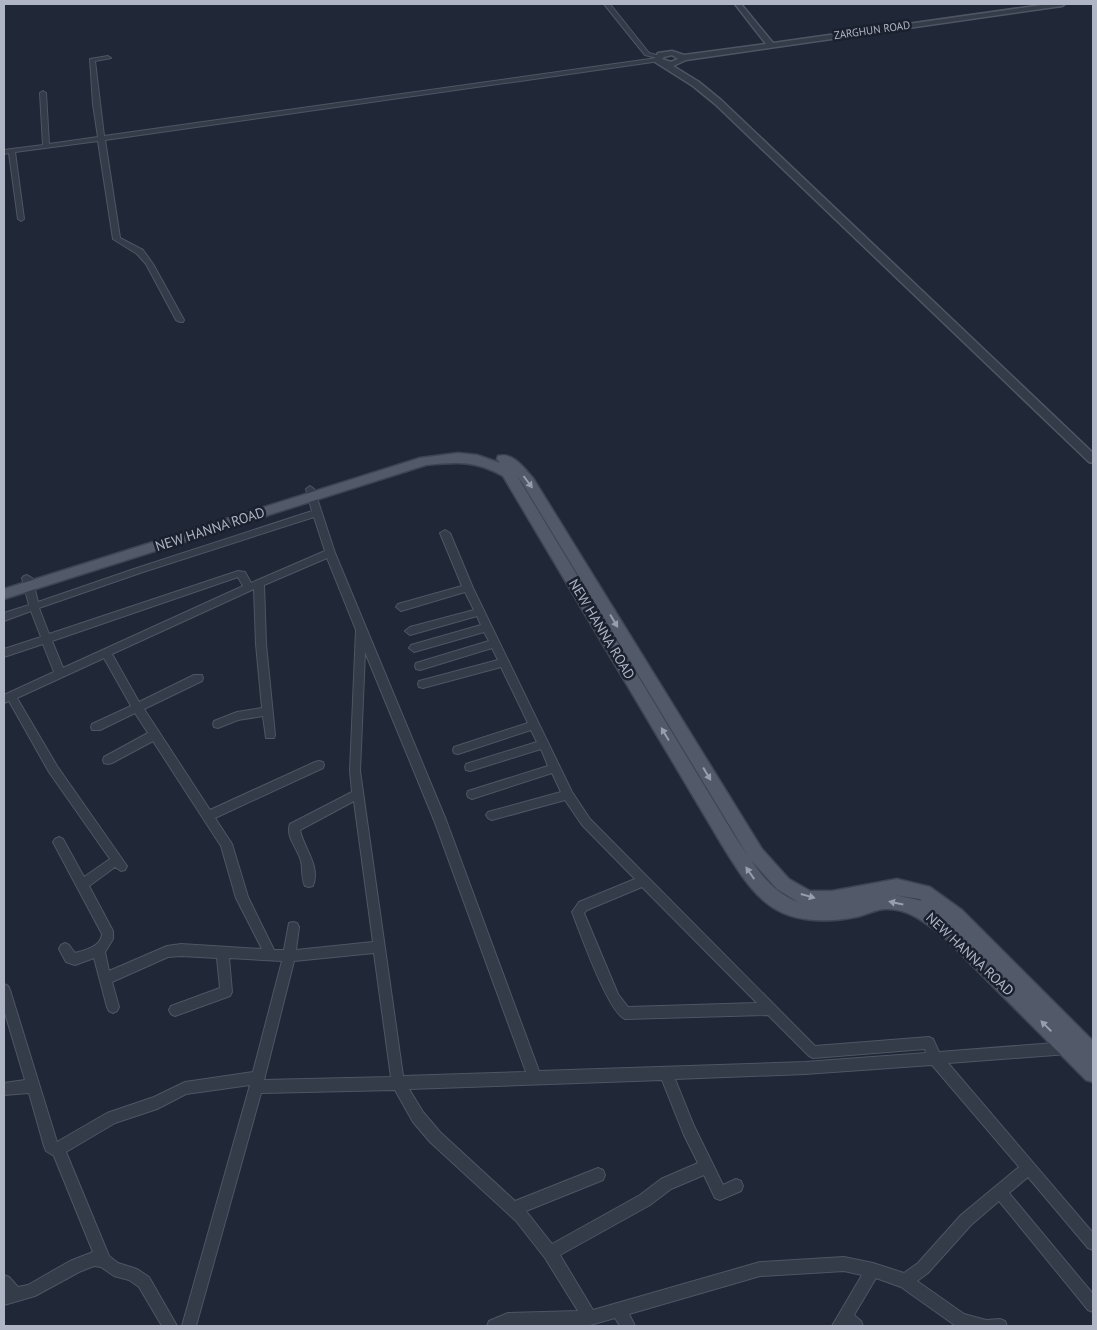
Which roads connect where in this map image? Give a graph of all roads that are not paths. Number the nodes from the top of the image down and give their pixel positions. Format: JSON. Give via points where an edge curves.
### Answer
{"nodes":[{"id":1,"x":607,"y":4,"type":"edge"},
{"id":2,"x":738,"y":4,"type":"edge"},
{"id":3,"x":1035,"y":4,"type":"edge"},
{"id":4,"x":1062,"y":4,"type":"edge"},
{"id":5,"x":770,"y":43,"type":"junction"},
{"id":6,"x":704,"y":55,"type":"junction"},
{"id":7,"x":108,"y":58,"type":"dead end"},
{"id":8,"x":679,"y":58,"type":"junction"},
{"id":9,"x":660,"y":60,"type":"junction"},
{"id":10,"x":689,"y":73,"type":"junction"},
{"id":11,"x":43,"y":94,"type":"dead end"},
{"id":12,"x":102,"y":139,"type":"junction"},
{"id":13,"x":46,"y":146,"type":"junction"},
{"id":14,"x":12,"y":151,"type":"junction"},
{"id":15,"x":4,"y":152,"type":"edge"},
{"id":16,"x":21,"y":219,"type":"dead end"},
{"id":17,"x":180,"y":320,"type":"dead end"},
{"id":18,"x":1093,"y":459,"type":"edge"},
{"id":19,"x":311,"y":493,"type":"junction"},
{"id":20,"x":317,"y":513,"type":"junction"},
{"id":21,"x":445,"y":534,"type":"dead end"},
{"id":22,"x":330,"y":553,"type":"junction"},
{"id":23,"x":28,"y":582,"type":"junction"},
{"id":24,"x":259,"y":583,"type":"junction"},
{"id":25,"x":4,"y":585,"type":"edge"},
{"id":26,"x":249,"y":588,"type":"junction"},
{"id":27,"x":468,"y":588,"type":"junction"},
{"id":28,"x":4,"y":594,"type":"edge"},
{"id":29,"x":34,"y":607,"type":"junction"},
{"id":30,"x":401,"y":607,"type":"dead end"},
{"id":31,"x":480,"y":612,"type":"junction"},
{"id":32,"x":4,"y":617,"type":"edge"},
{"id":33,"x":487,"y":627,"type":"junction"},
{"id":34,"x":361,"y":630,"type":"junction"},
{"id":35,"x":410,"y":630,"type":"dead end"},
{"id":36,"x":47,"y":639,"type":"junction"},
{"id":37,"x":495,"y":643,"type":"junction"},
{"id":38,"x":414,"y":648,"type":"dead end"},
{"id":39,"x":106,"y":653,"type":"junction"},
{"id":40,"x":4,"y":654,"type":"edge"},
{"id":41,"x":504,"y":662,"type":"junction"},
{"id":42,"x":420,"y":666,"type":"dead end"},
{"id":43,"x":60,"y":674,"type":"junction"},
{"id":44,"x":198,"y":678,"type":"dead end"},
{"id":45,"x":423,"y":684,"type":"dead end"},
{"id":46,"x":7,"y":698,"type":"edge"},
{"id":47,"x":137,"y":707,"type":"junction"},
{"id":48,"x":268,"y":711,"type":"junction"},
{"id":49,"x":218,"y":724,"type":"dead end"},
{"id":50,"x":534,"y":725,"type":"junction"},
{"id":51,"x":96,"y":727,"type":"dead end"},
{"id":52,"x":156,"y":734,"type":"junction"},
{"id":53,"x":270,"y":735,"type":"dead end"},
{"id":54,"x":543,"y":744,"type":"junction"},
{"id":55,"x":458,"y":750,"type":"dead end"},
{"id":56,"x":108,"y":760,"type":"dead end"},
{"id":57,"x":319,"y":765,"type":"dead end"},
{"id":58,"x":470,"y":767,"type":"dead end"},
{"id":59,"x":555,"y":768,"type":"junction"},
{"id":60,"x":358,"y":794,"type":"junction"},
{"id":61,"x":472,"y":794,"type":"dead end"},
{"id":62,"x":568,"y":795,"type":"junction"},
{"id":63,"x":492,"y":815,"type":"dead end"},
{"id":64,"x":209,"y":816,"type":"junction"},
{"id":65,"x":59,"y":842,"type":"dead end"},
{"id":66,"x":644,"y":881,"type":"junction"},
{"id":67,"x":309,"y":882,"type":"dead end"},
{"id":68,"x":82,"y":884,"type":"junction"},
{"id":69,"x":293,"y":927,"type":"dead end"},
{"id":70,"x":379,"y":947,"type":"junction"},
{"id":71,"x":65,"y":949,"type":"dead end"},
{"id":72,"x":99,"y":950,"type":"junction"},
{"id":73,"x":223,"y":953,"type":"junction"},
{"id":74,"x":271,"y":955,"type":"junction"},
{"id":75,"x":289,"y":956,"type":"junction"},
{"id":76,"x":106,"y":979,"type":"junction"},
{"id":77,"x":4,"y":990,"type":"edge"},
{"id":78,"x":114,"y":1007,"type":"dead end"},
{"id":79,"x":770,"y":1009,"type":"junction"},
{"id":80,"x":175,"y":1010,"type":"dead end"},
{"id":81,"x":1068,"y":1048,"type":"junction"},
{"id":82,"x":1089,"y":1049,"type":"edge"},
{"id":83,"x":935,"y":1058,"type":"junction"},
{"id":84,"x":666,"y":1073,"type":"junction"},
{"id":85,"x":1093,"y":1073,"type":"edge"},
{"id":86,"x":535,"y":1078,"type":"junction"},
{"id":87,"x":257,"y":1082,"type":"junction"},
{"id":88,"x":32,"y":1083,"type":"junction"},
{"id":89,"x":398,"y":1083,"type":"junction"},
{"id":90,"x":4,"y":1090,"type":"edge"},
{"id":91,"x":57,"y":1150,"type":"junction"},
{"id":92,"x":708,"y":1166,"type":"junction"},
{"id":93,"x":1028,"y":1168,"type":"junction"},
{"id":94,"x":598,"y":1175,"type":"dead end"},
{"id":95,"x":736,"y":1186,"type":"dead end"},
{"id":96,"x":1000,"y":1192,"type":"junction"},
{"id":97,"x":513,"y":1208,"type":"junction"},
{"id":98,"x":1093,"y":1243,"type":"edge"},
{"id":99,"x":550,"y":1254,"type":"junction"},
{"id":100,"x":104,"y":1261,"type":"junction"},
{"id":101,"x":873,"y":1270,"type":"junction"},
{"id":102,"x":905,"y":1281,"type":"junction"},
{"id":103,"x":4,"y":1282,"type":"edge"},
{"id":104,"x":9,"y":1296,"type":"edge"},
{"id":105,"x":1093,"y":1305,"type":"edge"},
{"id":106,"x":618,"y":1310,"type":"junction"},
{"id":107,"x":590,"y":1318,"type":"junction"},
{"id":108,"x":847,"y":1323,"type":"edge"},
{"id":109,"x":170,"y":1326,"type":"edge"},
{"id":110,"x":189,"y":1326,"type":"edge"},
{"id":111,"x":494,"y":1326,"type":"edge"},
{"id":112,"x":628,"y":1326,"type":"edge"},
{"id":113,"x":983,"y":1326,"type":"edge"},
{"id":114,"x":989,"y":1326,"type":"edge"},
{"id":115,"x":1000,"y":1326,"type":"edge"}],
"edges":[{"from":1,"to":9,"type":"street","via":[[647,54]]},
{"from":2,"to":5,"type":"street"},
{"from":3,"to":5,"type":"street"},
{"from":4,"to":5,"type":"street","name":"ZARGHUN ROAD"},
{"from":5,"to":6,"type":"street","name":"ZARGHUN ROAD"},
{"from":5,"to":8,"type":"street"},
{"from":6,"to":8,"type":"street","name":"ZARGHUN ROAD"},
{"from":6,"to":10,"type":"street"},
{"from":7,"to":12,"type":"street","via":[[92,60]]},
{"from":8,"to":9,"type":"street","via":[[664,54]]},
{"from":8,"to":10,"type":"street","via":[[682,72]]},
{"from":9,"to":10,"type":"street"},
{"from":9,"to":12,"type":"street"},
{"from":10,"to":18,"type":"street"},
{"from":11,"to":13,"type":"street"},
{"from":12,"to":13,"type":"street"},
{"from":12,"to":17,"type":"street","via":[[117,239],[140,252]]},
{"from":13,"to":14,"type":"street"},
{"from":14,"to":15,"type":"street"},
{"from":14,"to":16,"type":"street"},
{"from":19,"to":20,"type":"street"},
{"from":19,"to":23,"type":"main road","name":"NEW HANNA ROAD"},
{"from":81,"to":19,"type":"main road","name":"NEW HANNA ROAD","one_way":true,"via":[[949,930],[922,909],[886,901],[855,909],[808,913],[770,896],[753,878],[728,840],[508,473],[490,461],[472,458],[425,461]]},
{"from":19,"to":82,"type":"main road","name":"NEW HANNA ROAD","one_way":true,"via":[[417,455],[446,450],[493,454],[513,464],[533,488],[756,854],[783,884],[808,899],[832,899],[897,887],[924,892],[956,916]]},
{"from":20,"to":22,"type":"street"},
{"from":20,"to":29,"type":"street"},
{"from":21,"to":27,"type":"street"},
{"from":22,"to":24,"type":"street"},
{"from":22,"to":34,"type":"street"},
{"from":23,"to":25,"type":"main road","name":"NEW HANNA ROAD"},
{"from":23,"to":28,"type":"main road","name":"NEW HANNA ROAD"},
{"from":23,"to":29,"type":"street"},
{"from":24,"to":26,"type":"street"},
{"from":24,"to":48,"type":"street"},
{"from":26,"to":36,"type":"street","via":[[242,574],[238,574]]},
{"from":26,"to":39,"type":"street"},
{"from":27,"to":30,"type":"street"},
{"from":27,"to":31,"type":"street"},
{"from":29,"to":32,"type":"street"},
{"from":29,"to":36,"type":"street"},
{"from":31,"to":33,"type":"street"},
{"from":31,"to":35,"type":"street"},
{"from":33,"to":37,"type":"street"},
{"from":33,"to":38,"type":"street"},
{"from":34,"to":60,"type":"street","via":[[355,771]]},
{"from":34,"to":86,"type":"street","via":[[440,820]]},
{"from":36,"to":40,"type":"street"},
{"from":36,"to":43,"type":"street"},
{"from":37,"to":41,"type":"street"},
{"from":37,"to":42,"type":"street"},
{"from":39,"to":43,"type":"street"},
{"from":39,"to":47,"type":"street"},
{"from":41,"to":45,"type":"street"},
{"from":41,"to":50,"type":"street"},
{"from":43,"to":46,"type":"street"},
{"from":44,"to":47,"type":"street"},
{"from":46,"to":68,"type":"street","via":[[119,863]]},
{"from":47,"to":51,"type":"street"},
{"from":47,"to":52,"type":"street"},
{"from":48,"to":49,"type":"street","via":[[237,716]]},
{"from":48,"to":53,"type":"street"},
{"from":50,"to":54,"type":"street"},
{"from":50,"to":55,"type":"street"},
{"from":52,"to":56,"type":"street"},
{"from":52,"to":64,"type":"street"},
{"from":54,"to":58,"type":"street"},
{"from":54,"to":59,"type":"street"},
{"from":57,"to":64,"type":"street"},
{"from":59,"to":61,"type":"street"},
{"from":59,"to":62,"type":"street"},
{"from":60,"to":67,"type":"street","via":[[294,827],[307,861]]},
{"from":60,"to":70,"type":"street"},
{"from":62,"to":63,"type":"street"},
{"from":62,"to":66,"type":"street","via":[[586,822]]},
{"from":64,"to":74,"type":"street","via":[[226,844],[242,898]]},
{"from":65,"to":68,"type":"street"},
{"from":66,"to":79,"type":"street"},
{"from":66,"to":79,"type":"street","via":[[583,906],[578,912],[620,1009],[625,1013]]},
{"from":68,"to":72,"type":"street","via":[[107,930],[106,943]]},
{"from":69,"to":75,"type":"street"},
{"from":70,"to":75,"type":"street"},
{"from":70,"to":89,"type":"street"},
{"from":71,"to":72,"type":"street","via":[[70,958]]},
{"from":72,"to":76,"type":"street"},
{"from":73,"to":74,"type":"street"},
{"from":73,"to":76,"type":"street","via":[[166,952]]},
{"from":73,"to":80,"type":"street","via":[[226,992]]},
{"from":74,"to":75,"type":"street"},
{"from":75,"to":87,"type":"street"},
{"from":76,"to":78,"type":"street"},
{"from":77,"to":88,"type":"street"},
{"from":79,"to":83,"type":"street","via":[[813,1052],[929,1043]]},
{"from":81,"to":82,"type":"street"},
{"from":81,"to":83,"type":"street"},
{"from":81,"to":85,"type":"main road","name":"NEW HANNA ROAD"},
{"from":83,"to":84,"type":"street","via":[[805,1068]]},
{"from":83,"to":93,"type":"street"},
{"from":84,"to":86,"type":"street"},
{"from":84,"to":92,"type":"street"},
{"from":86,"to":89,"type":"street"},
{"from":87,"to":89,"type":"street"},
{"from":87,"to":91,"type":"street","via":[[185,1088],[157,1103],[112,1118]]},
{"from":87,"to":110,"type":"street"},
{"from":88,"to":90,"type":"street","via":[[25,1088]]},
{"from":88,"to":91,"type":"street","via":[[51,1146]]},
{"from":89,"to":97,"type":"street","via":[[435,1137]]},
{"from":91,"to":100,"type":"street"},
{"from":92,"to":95,"type":"street","via":[[720,1193]]},
{"from":92,"to":99,"type":"street","via":[[666,1184],[645,1200]]},
{"from":93,"to":96,"type":"street"},
{"from":93,"to":98,"type":"street"},
{"from":94,"to":97,"type":"street"},
{"from":96,"to":102,"type":"street","via":[[966,1220],[923,1268]]},
{"from":96,"to":105,"type":"street"},
{"from":97,"to":99,"type":"street"},
{"from":99,"to":107,"type":"street"},
{"from":100,"to":104,"type":"street","via":[[94,1259],[30,1291]]},
{"from":100,"to":109,"type":"street","via":[[144,1282]]},
{"from":101,"to":102,"type":"street"},
{"from":101,"to":106,"type":"street","via":[[844,1264],[760,1269]]},
{"from":101,"to":108,"type":"street"},
{"from":102,"to":113,"type":"street","via":[[961,1321]]},
{"from":103,"to":104,"type":"street"},
{"from":106,"to":107,"type":"street"},
{"from":106,"to":112,"type":"street"},
{"from":107,"to":111,"type":"street","via":[[508,1320]]},
{"from":114,"to":115,"type":"street"}]}
